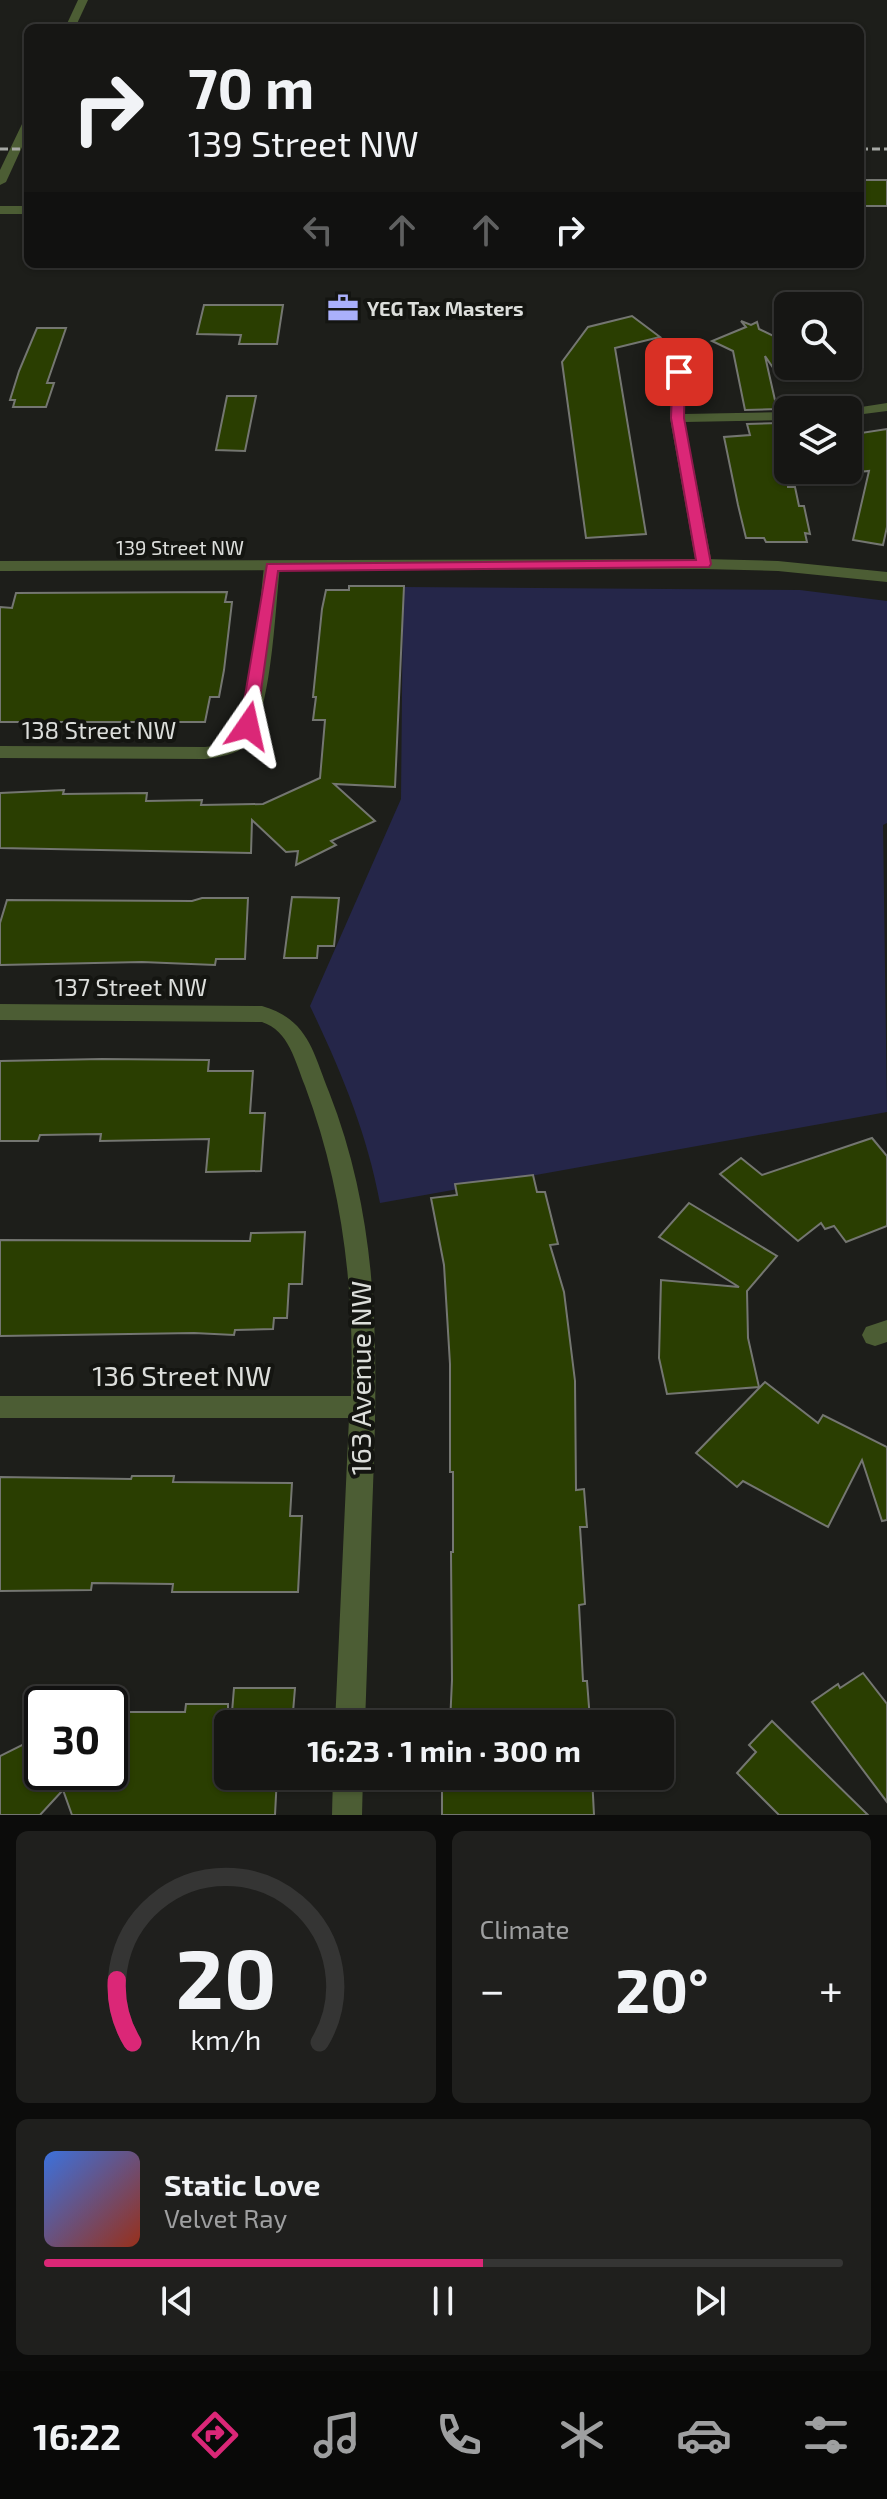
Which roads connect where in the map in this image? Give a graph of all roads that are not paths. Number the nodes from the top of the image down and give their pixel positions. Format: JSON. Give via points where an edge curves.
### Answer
{"nodes":[{"id":1,"x":83,"y":0,"type":"edge"},
{"id":2,"x":72,"y":24,"type":"edge"},
{"id":3,"x":24,"y":131,"type":"edge"},
{"id":4,"x":0,"y":182,"type":"edge"},
{"id":5,"x":0,"y":210,"type":"edge"},
{"id":6,"x":24,"y":210,"type":"edge"},
{"id":7,"x":679,"y":372,"type":"dead end"},
{"id":8,"x":887,"y":407,"type":"edge"},
{"id":9,"x":862,"y":410,"type":"edge"},
{"id":10,"x":774,"y":416,"type":"edge"},
{"id":11,"x":677,"y":418,"type":"junction"},
{"id":12,"x":704,"y":564,"type":"junction"},
{"id":13,"x":0,"y":566,"type":"edge"},
{"id":14,"x":272,"y":567,"type":"junction"},
{"id":15,"x":887,"y":577,"type":"edge"},
{"id":16,"x":0,"y":752,"type":"edge"},
{"id":17,"x":0,"y":1012,"type":"edge"},
{"id":18,"x":262,"y":1014,"type":"joint"},
{"id":19,"x":0,"y":1407,"type":"edge"},
{"id":20,"x":363,"y":1407,"type":"junction"},
{"id":21,"x":351,"y":1710,"type":"edge"},
{"id":22,"x":348,"y":1790,"type":"edge"},
{"id":23,"x":347,"y":1815,"type":"edge"}],
"edges":[{"from":1,"to":2,"type":"street"},
{"from":3,"to":4,"type":"street"},
{"from":5,"to":6,"type":"street"},
{"from":7,"to":11,"type":"street"},
{"from":8,"to":9,"type":"street"},
{"from":10,"to":11,"type":"street"},
{"from":11,"to":12,"type":"street"},
{"from":12,"to":14,"type":"street","name":"139 Street NW"},
{"from":12,"to":15,"type":"street","name":"139 Street NW"},
{"from":13,"to":14,"type":"street","name":"139 Street NW"},
{"from":14,"to":16,"type":"street","name":"138 Street NW","via":[[252,712],[241,739],[223,751],[205,753]]},
{"from":17,"to":18,"type":"street","name":"137 Street NW"},
{"from":18,"to":20,"type":"street","name":"163 Avenue NW","via":[[277,1016],[291,1028],[337,1142],[353,1215],[364,1307]]},
{"from":19,"to":20,"type":"street","name":"136 Street NW"},
{"from":20,"to":21,"type":"street","name":"163 Avenue NW"},
{"from":22,"to":23,"type":"street"}]}
